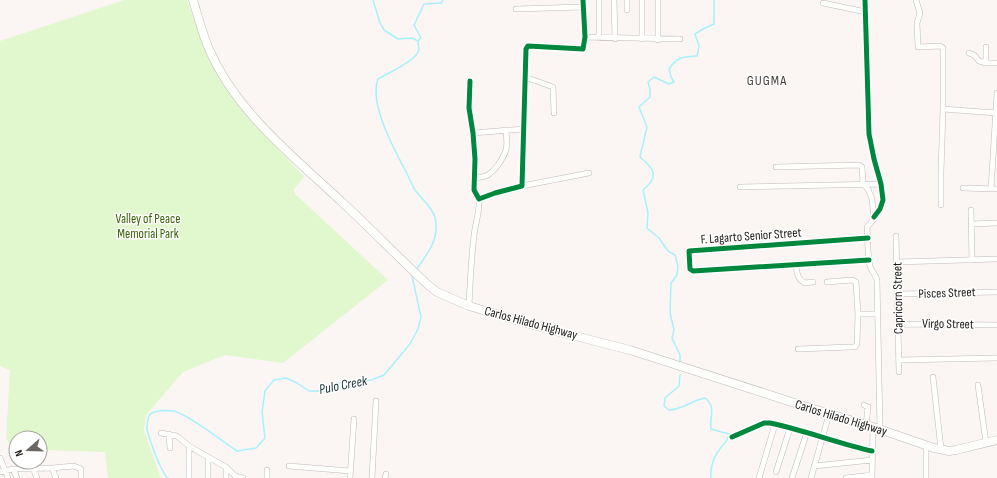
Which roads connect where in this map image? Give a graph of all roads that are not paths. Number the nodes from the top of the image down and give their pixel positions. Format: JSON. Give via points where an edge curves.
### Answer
{"nodes":[{"id":1,"x":194,"y":0,"type":"edge"},
{"id":2,"x":583,"y":0,"type":"edge"},
{"id":3,"x":599,"y":0,"type":"edge"},
{"id":4,"x":614,"y":0,"type":"edge"},
{"id":5,"x":627,"y":0,"type":"edge"},
{"id":6,"x":642,"y":0,"type":"edge"},
{"id":7,"x":658,"y":0,"type":"edge"},
{"id":8,"x":865,"y":0,"type":"edge"},
{"id":9,"x":916,"y":0,"type":"edge"},
{"id":10,"x":823,"y":3,"type":"dead end"},
{"id":11,"x":584,"y":7,"type":"junction"},
{"id":12,"x":516,"y":8,"type":"dead end"},
{"id":13,"x":627,"y":10,"type":"dead end"},
{"id":14,"x":866,"y":12,"type":"junction"},
{"id":15,"x":585,"y":37,"type":"junction"},
{"id":16,"x":599,"y":38,"type":"junction"},
{"id":17,"x":614,"y":39,"type":"junction"},
{"id":18,"x":642,"y":40,"type":"junction"},
{"id":19,"x":658,"y":40,"type":"junction"},
{"id":20,"x":680,"y":40,"type":"dead end"},
{"id":21,"x":986,"y":47,"type":"dead end"},
{"id":22,"x":970,"y":53,"type":"dead end"},
{"id":23,"x":986,"y":63,"type":"junction"},
{"id":24,"x":997,"y":63,"type":"edge"},
{"id":25,"x":525,"y":77,"type":"junction"},
{"id":26,"x":470,"y":81,"type":"dead end"},
{"id":27,"x":997,"y":93,"type":"edge"},
{"id":28,"x":943,"y":109,"type":"junction"},
{"id":29,"x":554,"y":112,"type":"dead end"},
{"id":30,"x":996,"y":113,"type":"junction"},
{"id":31,"x":524,"y":129,"type":"junction"},
{"id":32,"x":506,"y":132,"type":"junction"},
{"id":33,"x":474,"y":133,"type":"junction"},
{"id":34,"x":776,"y":167,"type":"dead end"},
{"id":35,"x":588,"y":173,"type":"dead end"},
{"id":36,"x":474,"y":178,"type":"junction"},
{"id":37,"x":862,"y":184,"type":"junction"},
{"id":38,"x":881,"y":184,"type":"junction"},
{"id":39,"x":522,"y":186,"type":"junction"},
{"id":40,"x":740,"y":187,"type":"dead end"},
{"id":41,"x":963,"y":188,"type":"dead end"},
{"id":42,"x":994,"y":189,"type":"edge"},
{"id":43,"x":479,"y":199,"type":"junction"},
{"id":44,"x":942,"y":204,"type":"dead end"},
{"id":45,"x":971,"y":210,"type":"dead end"},
{"id":46,"x":874,"y":217,"type":"junction"},
{"id":47,"x":997,"y":223,"type":"edge"},
{"id":48,"x":971,"y":224,"type":"junction"},
{"id":49,"x":896,"y":236,"type":"dead end"},
{"id":50,"x":868,"y":238,"type":"junction"},
{"id":51,"x":997,"y":259,"type":"edge"},
{"id":52,"x":869,"y":260,"type":"junction"},
{"id":53,"x":972,"y":260,"type":"junction"},
{"id":54,"x":897,"y":262,"type":"junction"},
{"id":55,"x":796,"y":264,"type":"junction"},
{"id":56,"x":813,"y":282,"type":"dead end"},
{"id":57,"x":827,"y":282,"type":"dead end"},
{"id":58,"x":997,"y":292,"type":"edge"},
{"id":59,"x":898,"y":294,"type":"junction"},
{"id":60,"x":469,"y":306,"type":"junction"},
{"id":61,"x":858,"y":314,"type":"junction"},
{"id":62,"x":877,"y":314,"type":"junction"},
{"id":63,"x":899,"y":324,"type":"junction"},
{"id":64,"x":997,"y":325,"type":"edge"},
{"id":65,"x":798,"y":349,"type":"dead end"},
{"id":66,"x":997,"y":358,"type":"edge"},
{"id":67,"x":899,"y":360,"type":"junction"},
{"id":68,"x":899,"y":372,"type":"dead end"},
{"id":69,"x":933,"y":377,"type":"dead end"},
{"id":70,"x":978,"y":385,"type":"dead end"},
{"id":71,"x":376,"y":401,"type":"dead end"},
{"id":72,"x":864,"y":405,"type":"dead end"},
{"id":73,"x":829,"y":414,"type":"junction"},
{"id":74,"x":354,"y":419,"type":"dead end"},
{"id":75,"x":775,"y":424,"type":"junction"},
{"id":76,"x":873,"y":427,"type":"junction"},
{"id":77,"x":790,"y":428,"type":"junction"},
{"id":78,"x":807,"y":432,"type":"junction"},
{"id":79,"x":161,"y":433,"type":"dead end"},
{"id":80,"x":169,"y":434,"type":"junction"},
{"id":81,"x":732,"y":437,"type":"dead end"},
{"id":82,"x":822,"y":438,"type":"junction"},
{"id":83,"x":997,"y":440,"type":"edge"},
{"id":84,"x":986,"y":443,"type":"junction"},
{"id":85,"x":926,"y":445,"type":"junction"},
{"id":86,"x":189,"y":446,"type":"junction"},
{"id":87,"x":170,"y":448,"type":"dead end"},
{"id":88,"x":941,"y":450,"type":"junction"},
{"id":89,"x":872,"y":451,"type":"junction"},
{"id":90,"x":208,"y":457,"type":"junction"},
{"id":91,"x":0,"y":458,"type":"edge"},
{"id":92,"x":872,"y":460,"type":"junction"},
{"id":93,"x":289,"y":466,"type":"dead end"},
{"id":94,"x":814,"y":466,"type":"junction"},
{"id":95,"x":226,"y":467,"type":"junction"},
{"id":96,"x":48,"y":468,"type":"edge"},
{"id":97,"x":52,"y":468,"type":"junction"},
{"id":98,"x":267,"y":470,"type":"dead end"},
{"id":99,"x":2,"y":471,"type":"edge"},
{"id":100,"x":350,"y":471,"type":"junction"},
{"id":101,"x":776,"y":472,"type":"dead end"},
{"id":102,"x":872,"y":476,"type":"edge"},
{"id":103,"x":8,"y":478,"type":"edge"},
{"id":104,"x":56,"y":478,"type":"edge"},
{"id":105,"x":82,"y":478,"type":"edge"},
{"id":106,"x":189,"y":478,"type":"edge"},
{"id":107,"x":208,"y":478,"type":"edge"},
{"id":108,"x":226,"y":478,"type":"edge"},
{"id":109,"x":243,"y":478,"type":"edge"},
{"id":110,"x":267,"y":478,"type":"edge"},
{"id":111,"x":350,"y":478,"type":"edge"},
{"id":112,"x":372,"y":478,"type":"edge"},
{"id":113,"x":759,"y":478,"type":"edge"},
{"id":114,"x":792,"y":478,"type":"edge"},
{"id":115,"x":811,"y":478,"type":"edge"},
{"id":116,"x":846,"y":478,"type":"edge"},
{"id":117,"x":926,"y":478,"type":"edge"}],
"edges":[{"from":1,"to":60,"type":"main road","name":"Carlos Hilado Highway","via":[[214,60],[249,112],[419,277],[437,292]]},
{"from":2,"to":11,"type":"street"},
{"from":3,"to":16,"type":"street"},
{"from":4,"to":17,"type":"street"},
{"from":5,"to":13,"type":"street"},
{"from":6,"to":18,"type":"street"},
{"from":7,"to":19,"type":"street"},
{"from":8,"to":14,"type":"street"},
{"from":9,"to":28,"type":"street","via":[[920,13],[917,22],[917,46],[943,48]]},
{"from":10,"to":14,"type":"street"},
{"from":11,"to":12,"type":"street"},
{"from":11,"to":15,"type":"street"},
{"from":14,"to":38,"type":"street","via":[[870,134]]},
{"from":15,"to":16,"type":"street"},
{"from":15,"to":25,"type":"street","via":[[585,46],[581,50],[528,46]]},
{"from":16,"to":17,"type":"street"},
{"from":17,"to":18,"type":"street"},
{"from":18,"to":19,"type":"street"},
{"from":19,"to":20,"type":"street"},
{"from":21,"to":23,"type":"street"},
{"from":22,"to":23,"type":"street","via":[[979,61]]},
{"from":23,"to":24,"type":"street"},
{"from":25,"to":29,"type":"street","via":[[553,87]]},
{"from":25,"to":31,"type":"street"},
{"from":26,"to":33,"type":"street","via":[[469,108]]},
{"from":27,"to":30,"type":"street"},
{"from":28,"to":30,"type":"street"},
{"from":28,"to":44,"type":"street"},
{"from":30,"to":42,"type":"street"},
{"from":31,"to":32,"type":"street"},
{"from":31,"to":39,"type":"street"},
{"from":32,"to":33,"type":"street"},
{"from":32,"to":36,"type":"street","via":[[505,155],[492,173]]},
{"from":33,"to":36,"type":"street"},
{"from":34,"to":37,"type":"street","via":[[860,166]]},
{"from":35,"to":39,"type":"street"},
{"from":36,"to":43,"type":"street","via":[[474,190]]},
{"from":37,"to":38,"type":"street"},
{"from":37,"to":40,"type":"street"},
{"from":37,"to":46,"type":"street","via":[[870,192]]},
{"from":38,"to":46,"type":"street","via":[[882,205]]},
{"from":39,"to":43,"type":"street"},
{"from":41,"to":42,"type":"street"},
{"from":43,"to":60,"type":"street","via":[[480,209],[475,223],[470,262]]},
{"from":45,"to":48,"type":"street"},
{"from":46,"to":50,"type":"street","via":[[867,227]]},
{"from":47,"to":48,"type":"street"},
{"from":48,"to":53,"type":"street"},
{"from":49,"to":54,"type":"street","name":"Capricorn Street"},
{"from":50,"to":52,"type":"street"},
{"from":50,"to":55,"type":"street","name":"F. Lagarto Senior Street","via":[[689,251],[690,269],[693,271]]},
{"from":51,"to":53,"type":"street"},
{"from":52,"to":55,"type":"street","name":"F. Lagarto Senior Street"},
{"from":52,"to":62,"type":"street","via":[[876,277]]},
{"from":53,"to":54,"type":"street"},
{"from":54,"to":59,"type":"street","name":"Capricorn Street"},
{"from":55,"to":56,"type":"street","via":[[799,279],[805,283]]},
{"from":57,"to":61,"type":"street","via":[[855,281]]},
{"from":58,"to":59,"type":"street","name":"Pisces Street"},
{"from":59,"to":63,"type":"street","name":"Capricorn Street"},
{"from":60,"to":73,"type":"main road","name":"Carlos Hilado Highway","via":[[630,350]]},
{"from":61,"to":62,"type":"street"},
{"from":61,"to":65,"type":"street","via":[[855,347]]},
{"from":62,"to":76,"type":"street"},
{"from":63,"to":64,"type":"street","name":"Virgo Street"},
{"from":63,"to":67,"type":"street","name":"Capricorn Street"},
{"from":66,"to":67,"type":"street"},
{"from":67,"to":68,"type":"street","name":"Capricorn Street"},
{"from":69,"to":88,"type":"street"},
{"from":70,"to":84,"type":"street"},
{"from":71,"to":112,"type":"street"},
{"from":72,"to":76,"type":"street","via":[[868,407]]},
{"from":73,"to":76,"type":"main road","name":"Carlos Hilado Highway"},
{"from":73,"to":82,"type":"street"},
{"from":74,"to":100,"type":"street"},
{"from":75,"to":77,"type":"street"},
{"from":75,"to":81,"type":"street","via":[[764,423]]},
{"from":75,"to":113,"type":"street"},
{"from":76,"to":85,"type":"main road","name":"Carlos Hilado Highway"},
{"from":76,"to":89,"type":"street"},
{"from":77,"to":78,"type":"street"},
{"from":77,"to":101,"type":"street"},
{"from":78,"to":82,"type":"street"},
{"from":78,"to":114,"type":"street"},
{"from":79,"to":80,"type":"street"},
{"from":80,"to":86,"type":"street","via":[[177,436]]},
{"from":80,"to":87,"type":"street"},
{"from":82,"to":89,"type":"street"},
{"from":82,"to":94,"type":"street"},
{"from":83,"to":84,"type":"main road","name":"Carlos Hilado Highway"},
{"from":84,"to":88,"type":"main road","name":"Carlos Hilado Highway","via":[[956,450]]},
{"from":85,"to":88,"type":"main road","name":"Carlos Hilado Highway"},
{"from":85,"to":117,"type":"street"},
{"from":86,"to":90,"type":"street"},
{"from":86,"to":106,"type":"street"},
{"from":89,"to":92,"type":"street"},
{"from":90,"to":95,"type":"street"},
{"from":90,"to":107,"type":"street"},
{"from":91,"to":99,"type":"street"},
{"from":92,"to":94,"type":"street"},
{"from":92,"to":102,"type":"street"},
{"from":93,"to":100,"type":"street"},
{"from":94,"to":115,"type":"street"},
{"from":95,"to":108,"type":"street"},
{"from":95,"to":109,"type":"street","via":[[235,476]]},
{"from":96,"to":97,"type":"street"},
{"from":97,"to":104,"type":"street"},
{"from":97,"to":105,"type":"street","via":[[74,466],[81,469]]},
{"from":98,"to":110,"type":"street"},
{"from":99,"to":103,"type":"street"},
{"from":100,"to":111,"type":"street"},
{"from":102,"to":116,"type":"street"}]}
